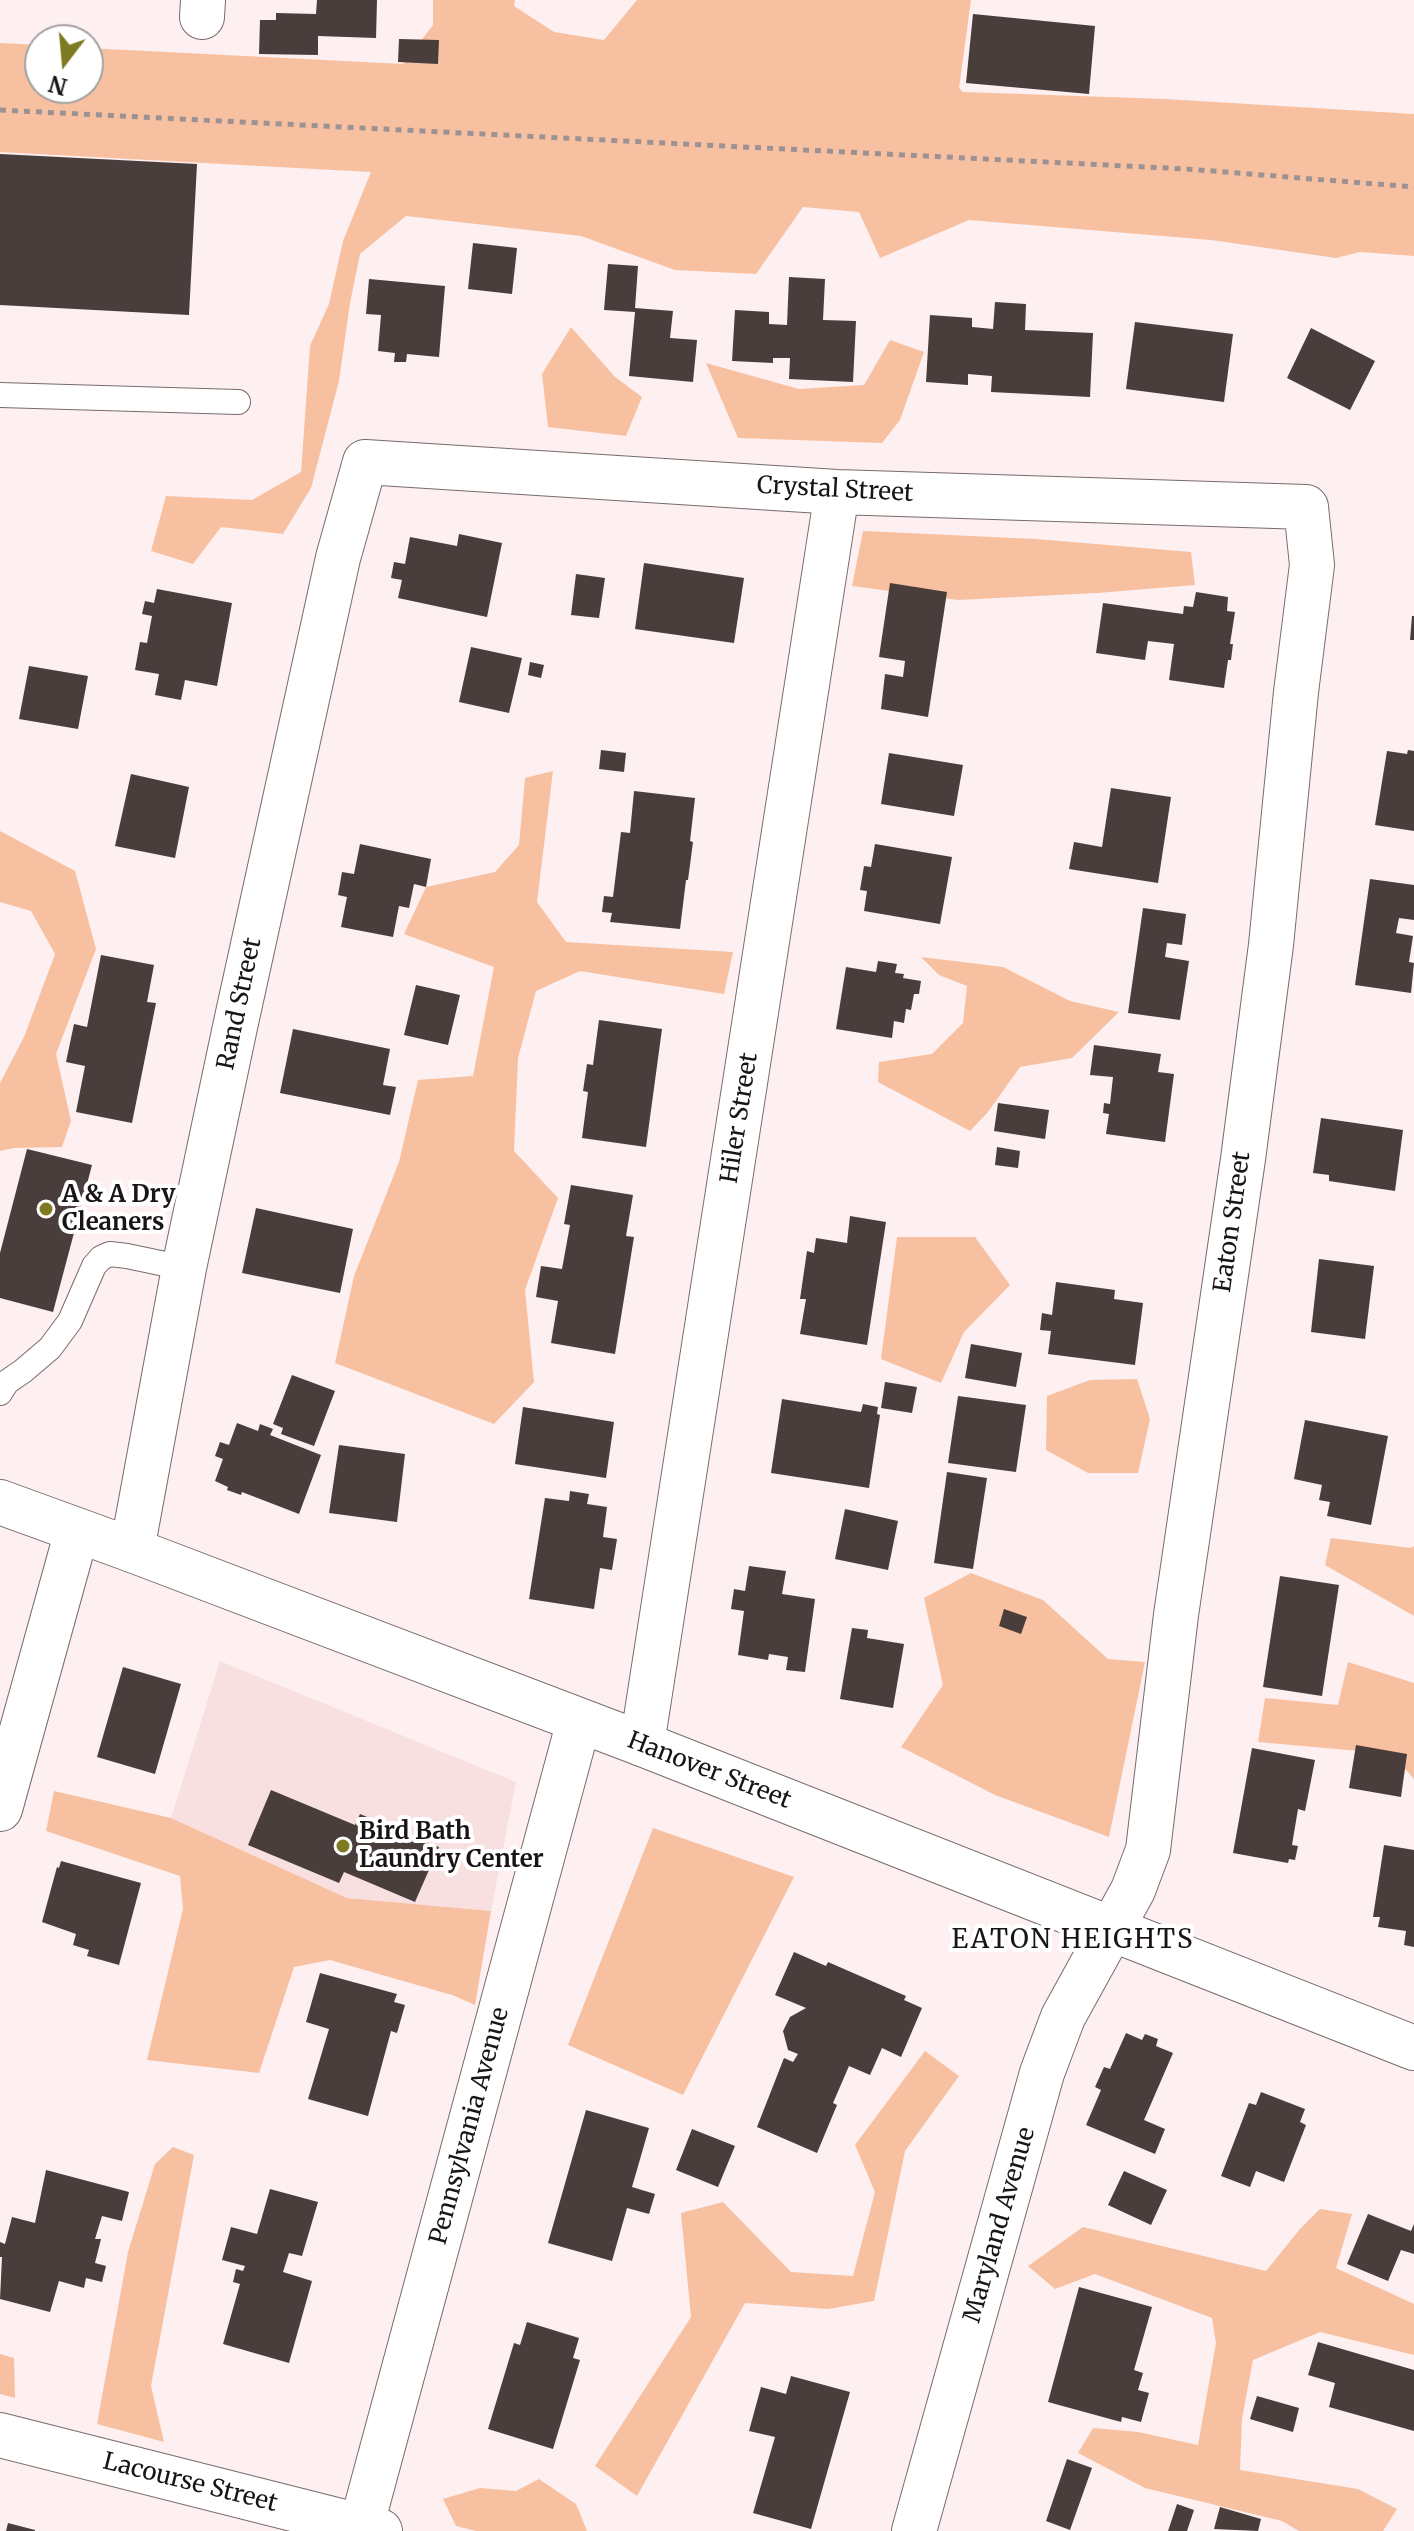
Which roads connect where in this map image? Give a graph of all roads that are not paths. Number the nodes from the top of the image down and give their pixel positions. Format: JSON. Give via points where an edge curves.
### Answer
{"nodes":[{"id":1,"x":0,"y":395,"type":"edge"},
{"id":2,"x":238,"y":402,"type":"dead end"},
{"id":3,"x":365,"y":462,"type":"joint"},
{"id":4,"x":837,"y":492,"type":"junction"},
{"id":5,"x":1306,"y":507,"type":"joint"},
{"id":6,"x":184,"y":1268,"type":"junction"},
{"id":7,"x":0,"y":1393,"type":"edge"},
{"id":8,"x":0,"y":1502,"type":"edge"},
{"id":9,"x":77,"y":1531,"type":"junction"},
{"id":10,"x":132,"y":1550,"type":"junction"},
{"id":11,"x":579,"y":1721,"type":"junction"},
{"id":12,"x":642,"y":1744,"type":"junction"},
{"id":13,"x":0,"y":1809,"type":"edge"},
{"id":14,"x":1112,"y":1928,"type":"junction"},
{"id":15,"x":1414,"y":2048,"type":"edge"},
{"id":16,"x":0,"y":2435,"type":"edge"},
{"id":17,"x":367,"y":2529,"type":"edge"},
{"id":18,"x":914,"y":2531,"type":"edge"}],
"edges":[{"from":1,"to":2,"type":"lane"},
{"from":3,"to":4,"type":"street","name":"Crystal Street"},
{"from":3,"to":6,"type":"street","name":"Rand Street","via":[[338,558]]},
{"from":4,"to":5,"type":"street","name":"Crystal Street"},
{"from":4,"to":12,"type":"street","name":"Hiler Street"},
{"from":5,"to":14,"type":"street","name":"Eaton Street","via":[[1312,565],[1243,1159],[1176,1615],[1148,1850]]},
{"from":6,"to":7,"type":"lane","via":[[127,1256],[101,1258],[57,1339]]},
{"from":6,"to":10,"type":"street","name":"Rand Street"},
{"from":8,"to":9,"type":"street","name":"Hanover Street"},
{"from":9,"to":10,"type":"street","name":"Hanover Street"},
{"from":9,"to":13,"type":"street"},
{"from":10,"to":11,"type":"street","name":"Hanover Street"},
{"from":11,"to":12,"type":"street","name":"Hanover Street"},
{"from":11,"to":17,"type":"street","name":"Pennsylvania Avenue"},
{"from":12,"to":14,"type":"street","name":"Hanover Street"},
{"from":14,"to":15,"type":"street","name":"Hanover Street"},
{"from":14,"to":18,"type":"street","name":"Maryland Avenue","via":[[1063,2017],[1042,2073]]},
{"from":16,"to":17,"type":"street","name":"Lacourse Street"}]}
